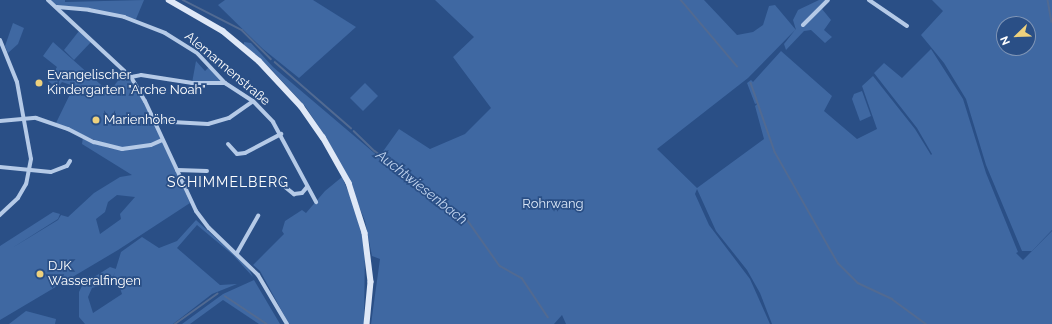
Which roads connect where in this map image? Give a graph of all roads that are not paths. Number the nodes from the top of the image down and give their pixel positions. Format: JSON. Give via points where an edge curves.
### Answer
{"nodes":[{"id":1,"x":48,"y":0,"type":"edge"},
{"id":2,"x":169,"y":0,"type":"edge"},
{"id":3,"x":828,"y":0,"type":"edge"},
{"id":4,"x":869,"y":0,"type":"edge"},
{"id":5,"x":57,"y":7,"type":"junction"},
{"id":6,"x":803,"y":25,"type":"dead end"},
{"id":7,"x":907,"y":26,"type":"dead end"},
{"id":8,"x":0,"y":40,"type":"edge"},
{"id":9,"x":131,"y":77,"type":"junction"},
{"id":10,"x":225,"y":83,"type":"junction"},
{"id":11,"x":253,"y":101,"type":"junction"},
{"id":12,"x":24,"y":118,"type":"junction"},
{"id":13,"x":0,"y":121,"type":"edge"},
{"id":14,"x":154,"y":121,"type":"junction"},
{"id":15,"x":281,"y":134,"type":"junction"},
{"id":16,"x":162,"y":140,"type":"junction"},
{"id":17,"x":228,"y":144,"type":"dead end"},
{"id":18,"x":70,"y":161,"type":"dead end"},
{"id":19,"x":0,"y":166,"type":"edge"},
{"id":20,"x":30,"y":170,"type":"junction"},
{"id":21,"x":177,"y":170,"type":"junction"},
{"id":22,"x":207,"y":170,"type":"dead end"},
{"id":23,"x":274,"y":178,"type":"dead end"},
{"id":24,"x":307,"y":187,"type":"junction"},
{"id":25,"x":316,"y":202,"type":"dead end"},
{"id":26,"x":0,"y":215,"type":"edge"},
{"id":27,"x":258,"y":216,"type":"dead end"},
{"id":28,"x":237,"y":253,"type":"junction"},
{"id":29,"x":287,"y":324,"type":"edge"},
{"id":30,"x":367,"y":324,"type":"edge"}],
"edges":[{"from":1,"to":5,"type":"street"},
{"from":2,"to":30,"type":"street","via":[[224,31],[259,61],[301,106],[323,137],[348,183],[365,233],[371,282]]},
{"from":3,"to":6,"type":"street"},
{"from":4,"to":7,"type":"street"},
{"from":5,"to":9,"type":"street"},
{"from":5,"to":10,"type":"street","name":"Alemannenstraße","via":[[107,13],[160,30],[198,54]]},
{"from":8,"to":12,"type":"street","via":[[17,82]]},
{"from":9,"to":10,"type":"street","via":[[192,83]]},
{"from":9,"to":14,"type":"street"},
{"from":10,"to":11,"type":"street","name":"Alemannenstraße"},
{"from":11,"to":14,"type":"street","via":[[229,118],[208,124]]},
{"from":11,"to":15,"type":"street","name":"Alemannenstraße"},
{"from":12,"to":13,"type":"street"},
{"from":12,"to":16,"type":"street","via":[[54,124],[108,147],[138,148]]},
{"from":12,"to":20,"type":"street","via":[[30,149]]},
{"from":14,"to":16,"type":"street"},
{"from":15,"to":17,"type":"street","via":[[245,153],[237,154]]},
{"from":15,"to":24,"type":"street","name":"Alemannenstraße"},
{"from":16,"to":21,"type":"street"},
{"from":18,"to":20,"type":"street","via":[[67,166],[57,171]]},
{"from":19,"to":20,"type":"street"},
{"from":20,"to":26,"type":"street","via":[[18,198]]},
{"from":21,"to":22,"type":"street"},
{"from":21,"to":28,"type":"street","via":[[196,212],[208,228]]},
{"from":23,"to":24,"type":"street","via":[[294,194],[302,193]]},
{"from":24,"to":25,"type":"street","name":"Alemannenstraße"},
{"from":27,"to":28,"type":"street"},
{"from":28,"to":29,"type":"street","via":[[258,275]]}]}
